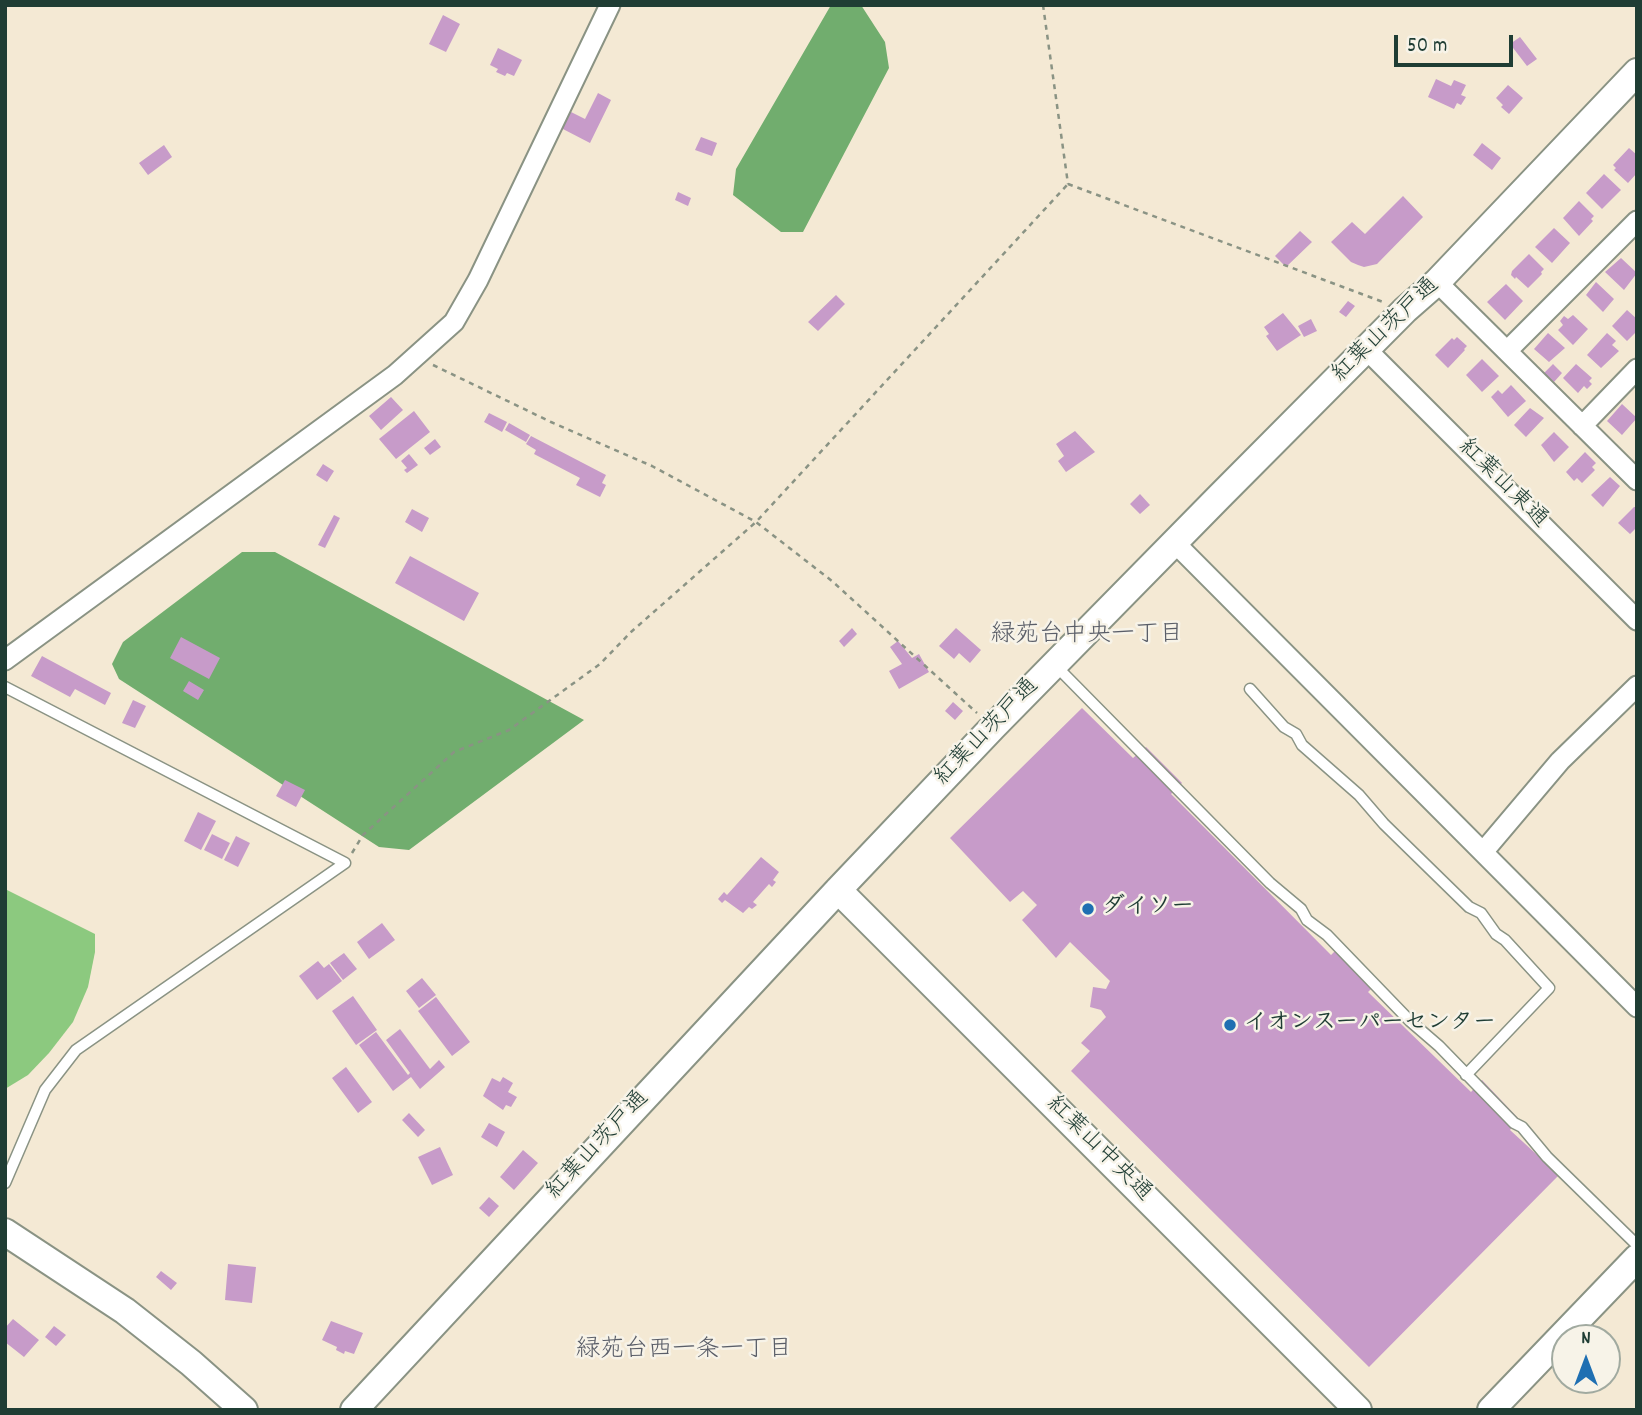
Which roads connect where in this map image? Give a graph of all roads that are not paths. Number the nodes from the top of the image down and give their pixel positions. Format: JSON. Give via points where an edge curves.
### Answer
{"nodes":[{"id":1,"x":610,"y":5,"type":"edge"},
{"id":2,"x":1637,"y":72,"type":"edge"},
{"id":3,"x":1637,"y":221,"type":"edge"},
{"id":4,"x":1437,"y":282,"type":"junction"},
{"id":5,"x":1367,"y":350,"type":"junction"},
{"id":6,"x":1507,"y":351,"type":"junction"},
{"id":7,"x":1637,"y":369,"type":"edge"},
{"id":8,"x":1582,"y":426,"type":"junction"},
{"id":9,"x":1637,"y":480,"type":"edge"},
{"id":10,"x":1174,"y":542,"type":"junction"},
{"id":11,"x":1637,"y":620,"type":"edge"},
{"id":12,"x":5,"y":660,"type":"edge"},
{"id":13,"x":1054,"y":664,"type":"junction"},
{"id":14,"x":1637,"y":686,"type":"edge"},
{"id":15,"x":5,"y":687,"type":"edge"},
{"id":16,"x":1250,"y":690,"type":"dead end"},
{"id":17,"x":1483,"y":852,"type":"junction"},
{"id":18,"x":838,"y":890,"type":"junction"},
{"id":19,"x":1637,"y":1007,"type":"edge"},
{"id":20,"x":1466,"y":1075,"type":"junction"},
{"id":21,"x":5,"y":1183,"type":"edge"},
{"id":22,"x":5,"y":1232,"type":"edge"},
{"id":23,"x":1637,"y":1245,"type":"edge"},
{"id":24,"x":1637,"y":1258,"type":"edge"},
{"id":25,"x":244,"y":1410,"type":"edge"},
{"id":26,"x":354,"y":1410,"type":"edge"},
{"id":27,"x":1358,"y":1410,"type":"edge"},
{"id":28,"x":1492,"y":1410,"type":"edge"}],
"edges":[{"from":1,"to":12,"type":"street","via":[[454,322],[394,375]]},
{"from":2,"to":4,"type":"street","name":"紅葉山茨戸通"},
{"from":3,"to":6,"type":"street"},
{"from":4,"to":5,"type":"street","name":"紅葉山茨戸通"},
{"from":4,"to":6,"type":"street"},
{"from":5,"to":10,"type":"street","name":"紅葉山茨戸通"},
{"from":5,"to":11,"type":"street","name":"紅葉山東通"},
{"from":6,"to":8,"type":"street"},
{"from":7,"to":8,"type":"street"},
{"from":8,"to":9,"type":"street"},
{"from":10,"to":13,"type":"street","name":"紅葉山茨戸通"},
{"from":10,"to":17,"type":"street"},
{"from":13,"to":18,"type":"street","name":"紅葉山茨戸通"},
{"from":13,"to":20,"type":"lane"},
{"from":14,"to":17,"type":"street","via":[[1560,761]]},
{"from":15,"to":21,"type":"lane","via":[[345,863],[76,1050],[45,1090]]},
{"from":16,"to":20,"type":"lane","via":[[1469,907],[1481,913],[1549,988]]},
{"from":17,"to":19,"type":"street"},
{"from":18,"to":26,"type":"street","name":"紅葉山茨戸通"},
{"from":18,"to":27,"type":"street","name":"紅葉山中央通"},
{"from":20,"to":23,"type":"lane"},
{"from":22,"to":25,"type":"street","via":[[125,1311]]},
{"from":24,"to":28,"type":"street"}]}
